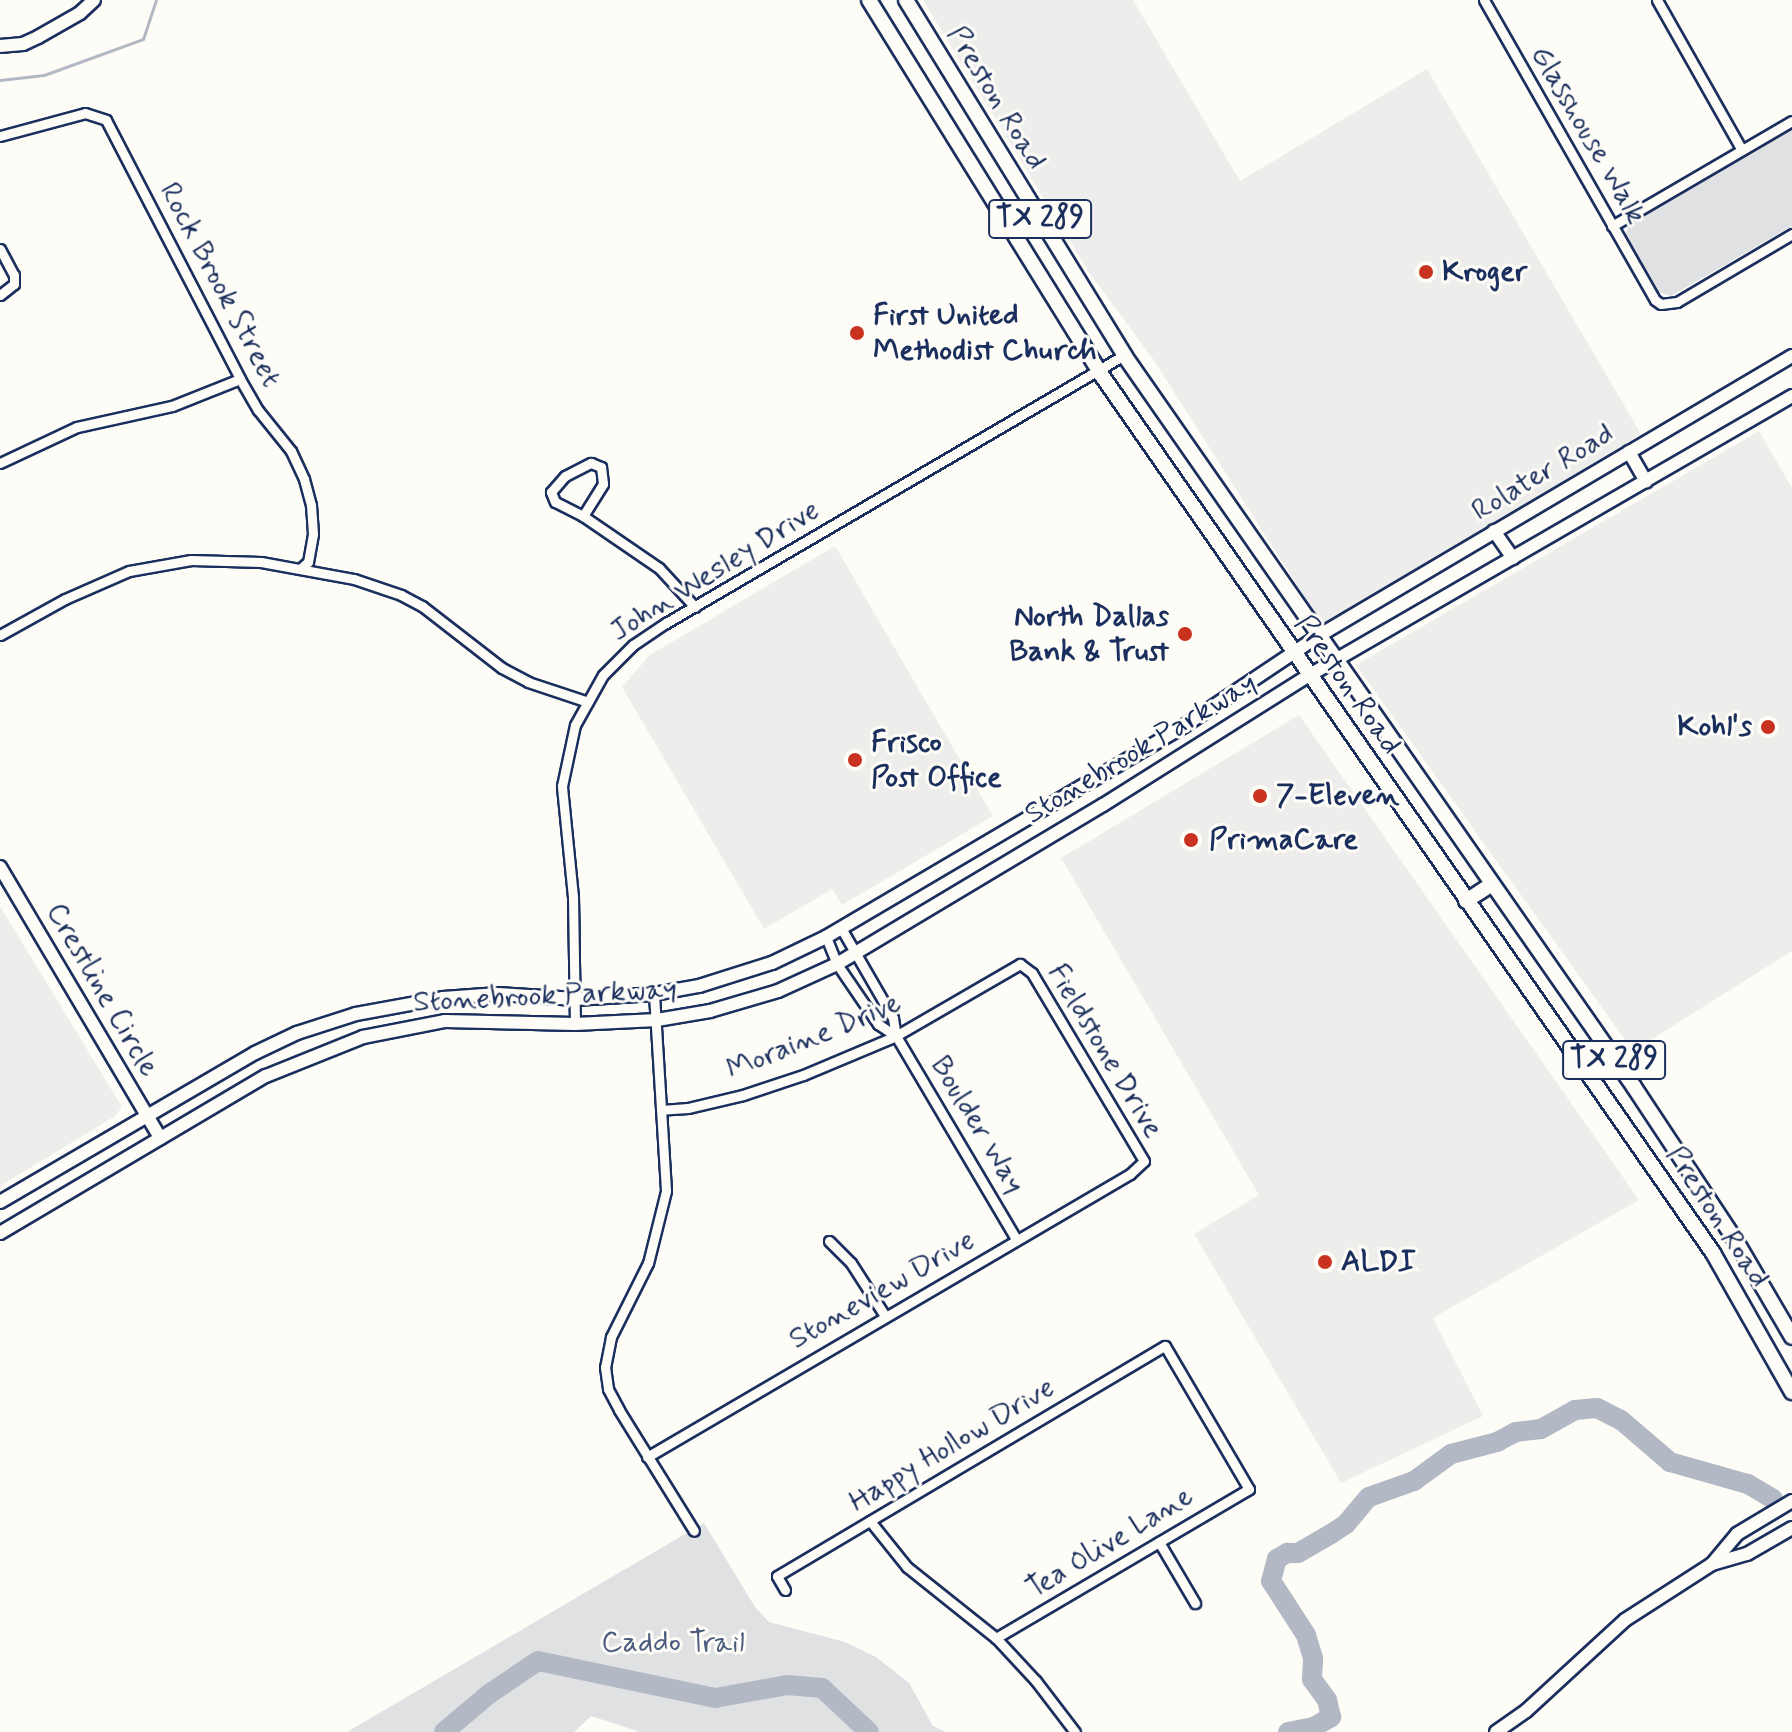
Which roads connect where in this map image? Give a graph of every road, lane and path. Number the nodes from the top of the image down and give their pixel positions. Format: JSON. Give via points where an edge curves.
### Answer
{"nodes":[{"id":1,"x":94,"y":0,"type":"edge"},
{"id":2,"x":869,"y":0,"type":"edge"},
{"id":3,"x":906,"y":0,"type":"edge"},
{"id":4,"x":1484,"y":0,"type":"edge"},
{"id":5,"x":1657,"y":0,"type":"edge"},
{"id":6,"x":0,"y":46,"type":"edge"},
{"id":7,"x":1792,"y":121,"type":"edge"},
{"id":8,"x":0,"y":136,"type":"edge"},
{"id":9,"x":1742,"y":150,"type":"junction"},
{"id":10,"x":1612,"y":226,"type":"junction"},
{"id":11,"x":1792,"y":234,"type":"edge"},
{"id":12,"x":0,"y":249,"type":"edge"},
{"id":13,"x":0,"y":295,"type":"edge"},
{"id":14,"x":1124,"y":355,"type":"junction"},
{"id":15,"x":1792,"y":356,"type":"edge"},
{"id":16,"x":1098,"y":370,"type":"junction"},
{"id":17,"x":240,"y":379,"type":"junction"},
{"id":18,"x":1792,"y":396,"type":"edge"},
{"id":19,"x":1629,"y":452,"type":"junction"},
{"id":20,"x":0,"y":463,"type":"edge"},
{"id":21,"x":1646,"y":481,"type":"junction"},
{"id":22,"x":583,"y":516,"type":"junction"},
{"id":23,"x":1494,"y":531,"type":"junction"},
{"id":24,"x":1513,"y":558,"type":"junction"},
{"id":25,"x":301,"y":568,"type":"junction"},
{"id":26,"x":695,"y":607,"type":"junction"},
{"id":27,"x":0,"y":635,"type":"edge"},
{"id":28,"x":1320,"y":635,"type":"junction"},
{"id":29,"x":1292,"y":653,"type":"junction"},
{"id":30,"x":1337,"y":659,"type":"junction"},
{"id":31,"x":1308,"y":676,"type":"junction"},
{"id":32,"x":588,"y":702,"type":"junction"},
{"id":33,"x":1091,"y":781,"type":"junction"},
{"id":34,"x":1103,"y":805,"type":"junction"},
{"id":35,"x":986,"y":843,"type":"junction"},
{"id":36,"x":1000,"y":865,"type":"junction"},
{"id":37,"x":0,"y":867,"type":"edge"},
{"id":38,"x":1492,"y":884,"type":"junction"},
{"id":39,"x":1466,"y":901,"type":"junction"},
{"id":40,"x":841,"y":928,"type":"junction"},
{"id":41,"x":826,"y":937,"type":"junction"},
{"id":42,"x":856,"y":954,"type":"junction"},
{"id":43,"x":837,"y":964,"type":"junction"},
{"id":44,"x":1020,"y":964,"type":"joint"},
{"id":45,"x":654,"y":994,"type":"junction"},
{"id":46,"x":576,"y":999,"type":"junction"},
{"id":47,"x":375,"y":1009,"type":"junction"},
{"id":48,"x":356,"y":1014,"type":"junction"},
{"id":49,"x":657,"y":1020,"type":"junction"},
{"id":50,"x":575,"y":1024,"type":"junction"},
{"id":51,"x":382,"y":1034,"type":"junction"},
{"id":52,"x":896,"y":1036,"type":"junction"},
{"id":53,"x":363,"y":1037,"type":"junction"},
{"id":54,"x":661,"y":1110,"type":"junction"},
{"id":55,"x":147,"y":1116,"type":"junction"},
{"id":56,"x":160,"y":1138,"type":"junction"},
{"id":57,"x":1141,"y":1166,"type":"joint"},
{"id":58,"x":1689,"y":1171,"type":"junction"},
{"id":59,"x":1667,"y":1187,"type":"junction"},
{"id":60,"x":1700,"y":1187,"type":"junction"},
{"id":61,"x":0,"y":1202,"type":"edge"},
{"id":62,"x":1678,"y":1203,"type":"junction"},
{"id":63,"x":0,"y":1233,"type":"edge"},
{"id":64,"x":1016,"y":1239,"type":"junction"},
{"id":65,"x":829,"y":1241,"type":"dead end"},
{"id":66,"x":885,"y":1316,"type":"junction"},
{"id":67,"x":1792,"y":1337,"type":"edge"},
{"id":68,"x":1165,"y":1346,"type":"joint"},
{"id":69,"x":1792,"y":1392,"type":"edge"},
{"id":70,"x":647,"y":1457,"type":"junction"},
{"id":71,"x":1792,"y":1501,"type":"edge"},
{"id":72,"x":870,"y":1521,"type":"junction"},
{"id":73,"x":1792,"y":1528,"type":"edge"},
{"id":74,"x":694,"y":1531,"type":"dead end"},
{"id":75,"x":1159,"y":1542,"type":"junction"},
{"id":76,"x":1712,"y":1564,"type":"junction"},
{"id":77,"x":785,"y":1590,"type":"dead end"},
{"id":78,"x":1195,"y":1603,"type":"dead end"},
{"id":79,"x":996,"y":1638,"type":"junction"},
{"id":80,"x":1075,"y":1732,"type":"edge"},
{"id":81,"x":1496,"y":1732,"type":"edge"}],
"edges":[{"from":1,"to":6,"type":"main road","via":[[48,32],[23,44]]},
{"from":2,"to":16,"type":"main road","name":"Preston Road","number":"TX 289"},
{"from":3,"to":14,"type":"main road","name":"Preston Road","number":"TX 289"},
{"from":4,"to":10,"type":"street","name":"Glasshouse Walk"},
{"from":5,"to":9,"type":"street"},
{"from":7,"to":9,"type":"street"},
{"from":8,"to":17,"type":"street","name":"Rock Brook Street","via":[[85,113],[106,120]]},
{"from":9,"to":10,"type":"street"},
{"from":10,"to":11,"type":"street","name":"Glasshouse Walk","via":[[1651,295],[1669,305]]},
{"from":12,"to":13,"type":"street","via":[[14,275],[14,284]]},
{"from":14,"to":16,"type":"street","name":"John Wesley Drive"},
{"from":14,"to":28,"type":"main road","name":"Preston Road","number":"TX 289"},
{"from":15,"to":19,"type":"main road","name":"Rolater Road"},
{"from":16,"to":26,"type":"street","name":"John Wesley Drive"},
{"from":16,"to":29,"type":"main road","name":"Preston Road","number":"TX 289"},
{"from":17,"to":20,"type":"street","via":[[172,406],[77,427]]},
{"from":17,"to":25,"type":"street","name":"Rock Brook Street","via":[[291,451],[304,479],[313,534],[308,562]]},
{"from":18,"to":21,"type":"main road","name":"Rolater Road"},
{"from":19,"to":21,"type":"main road"},
{"from":19,"to":23,"type":"main road","name":"Rolater Road"},
{"from":21,"to":24,"type":"main road","name":"Rolater Road"},
{"from":22,"to":22,"type":"street","via":[[603,484],[601,467],[591,463],[565,476],[551,492],[555,502]]},
{"from":22,"to":26,"type":"street","via":[[659,568]]},
{"from":23,"to":24,"type":"main road"},
{"from":23,"to":28,"type":"main road","name":"Rolater Road"},
{"from":24,"to":30,"type":"main road","name":"Rolater Road"},
{"from":25,"to":27,"type":"street","via":[[191,560],[129,571]]},
{"from":25,"to":32,"type":"street","via":[[401,595],[502,668]]},
{"from":26,"to":32,"type":"street","name":"John Wesley Drive","via":[[618,658]]},
{"from":28,"to":29,"type":"main road","name":"Stonebrook Parkway"},
{"from":28,"to":30,"type":"main road","name":"Preston Road","number":"TX 289"},
{"from":29,"to":31,"type":"main road","name":"Preston Road","number":"TX 289"},
{"from":29,"to":33,"type":"main road","name":"Stonebrook Parkway"},
{"from":30,"to":31,"type":"main road","name":"Stonebrook Parkway"},
{"from":30,"to":38,"type":"main road","name":"Preston Road","number":"TX 289"},
{"from":31,"to":34,"type":"main road","name":"Stonebrook Parkway"},
{"from":31,"to":39,"type":"main road","name":"Preston Road","number":"TX 289"},
{"from":32,"to":46,"type":"street","name":"John Wesley Drive","via":[[575,725],[562,786]]},
{"from":33,"to":34,"type":"main road"},
{"from":33,"to":35,"type":"main road","name":"Stonebrook Parkway"},
{"from":34,"to":36,"type":"main road","name":"Stonebrook Parkway"},
{"from":35,"to":36,"type":"main road"},
{"from":35,"to":40,"type":"main road","name":"Stonebrook Parkway"},
{"from":36,"to":42,"type":"main road","name":"Stonebrook Parkway"},
{"from":37,"to":55,"type":"main road","name":"Crestline Circle"},
{"from":38,"to":39,"type":"main road"},
{"from":38,"to":58,"type":"main road","name":"Preston Road","number":"TX 289"},
{"from":39,"to":59,"type":"main road","name":"Preston Road","number":"TX 289"},
{"from":40,"to":41,"type":"main road","name":"Stonebrook Parkway"},
{"from":40,"to":42,"type":"street","name":"Boulder Way"},
{"from":41,"to":43,"type":"street","name":"Boulder Way"},
{"from":41,"to":45,"type":"main road","name":"Stonebrook Parkway","via":[[738,975]]},
{"from":42,"to":43,"type":"main road","name":"Stonebrook Parkway"},
{"from":42,"to":52,"type":"street","name":"Boulder Way","via":[[893,1018]]},
{"from":43,"to":49,"type":"main road","name":"Stonebrook Parkway","via":[[778,991]]},
{"from":43,"to":52,"type":"street","name":"Boulder Way","via":[[878,1024]]},
{"from":44,"to":52,"type":"street","name":"Moraine Drive"},
{"from":44,"to":57,"type":"street","name":"Fieldstone Drive","via":[[1032,973],[1141,1154]]},
{"from":45,"to":46,"type":"main road","name":"Stonebrook Parkway"},
{"from":45,"to":49,"type":"street"},
{"from":46,"to":47,"type":"main road","name":"Stonebrook Parkway","via":[[498,994]]},
{"from":46,"to":50,"type":"street","name":"John Wesley Drive"},
{"from":47,"to":48,"type":"main road","name":"Stonebrook Parkway"},
{"from":47,"to":51,"type":"main road"},
{"from":48,"to":53,"type":"main road"},
{"from":48,"to":55,"type":"main road","name":"Stonebrook Parkway","via":[[255,1053]]},
{"from":49,"to":50,"type":"main road","name":"Stonebrook Parkway"},
{"from":49,"to":54,"type":"street"},
{"from":50,"to":51,"type":"main road","name":"Stonebrook Parkway","via":[[445,1021]]},
{"from":51,"to":53,"type":"main road","name":"Stonebrook Parkway"},
{"from":52,"to":54,"type":"street","name":"Moraine Drive","via":[[743,1095]]},
{"from":52,"to":64,"type":"street","name":"Boulder Way"},
{"from":53,"to":56,"type":"main road","name":"Stonebrook Parkway","via":[[266,1076]]},
{"from":54,"to":70,"type":"street","via":[[666,1191],[660,1220],[648,1263],[611,1337],[605,1367],[608,1389]]},
{"from":55,"to":56,"type":"main road","name":"Crestline Circle"},
{"from":55,"to":61,"type":"main road","name":"Stonebrook Parkway"},
{"from":56,"to":63,"type":"main road","name":"Stonebrook Parkway"},
{"from":57,"to":64,"type":"street","name":"Stoneview Drive"},
{"from":58,"to":59,"type":"main road"},
{"from":58,"to":60,"type":"main road","name":"Preston Road","number":"TX 289"},
{"from":59,"to":62,"type":"main road","name":"Preston Road","number":"TX 289"},
{"from":60,"to":62,"type":"main road"},
{"from":60,"to":67,"type":"main road","name":"Preston Road","number":"TX 289"},
{"from":62,"to":69,"type":"main road","name":"Preston Road","number":"TX 289"},
{"from":64,"to":66,"type":"street","name":"Stoneview Drive"},
{"from":65,"to":66,"type":"street","via":[[851,1263]]},
{"from":66,"to":70,"type":"street","name":"Stoneview Drive"},
{"from":68,"to":72,"type":"street","name":"Happy Hollow Drive"},
{"from":68,"to":75,"type":"street","name":"Tea Olive Lane","via":[[1249,1489]]},
{"from":70,"to":74,"type":"street"},
{"from":71,"to":76,"type":"main road","via":[[1737,1534]]},
{"from":72,"to":77,"type":"street","name":"Happy Hollow Drive","via":[[777,1576]]},
{"from":72,"to":79,"type":"street","via":[[907,1567]]},
{"from":73,"to":76,"type":"main road","via":[[1747,1554]]},
{"from":75,"to":78,"type":"street"},
{"from":75,"to":79,"type":"street","name":"Tea Olive Lane"},
{"from":76,"to":81,"type":"main road","via":[[1625,1620]]},
{"from":79,"to":80,"type":"street"}]}
